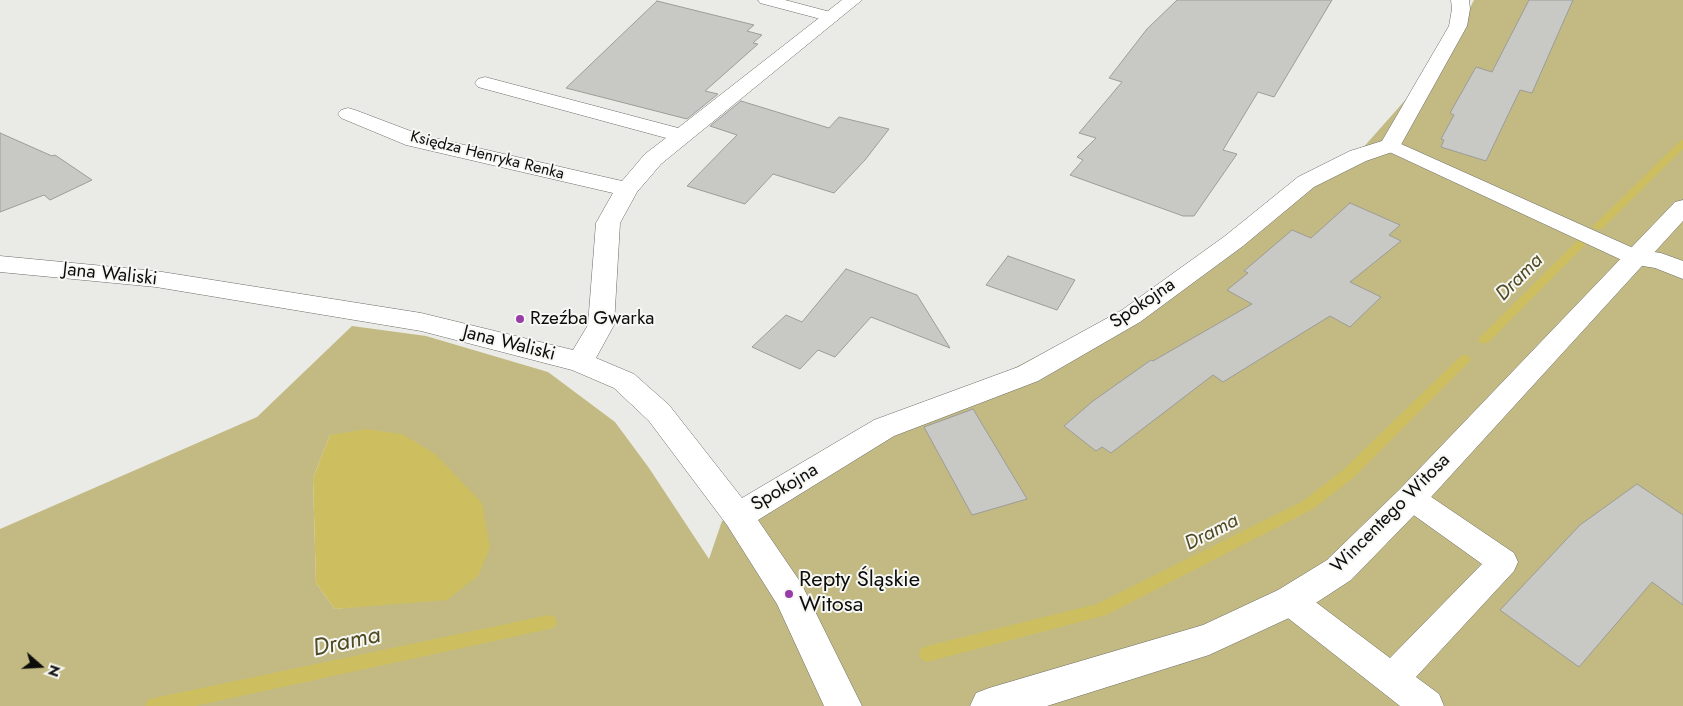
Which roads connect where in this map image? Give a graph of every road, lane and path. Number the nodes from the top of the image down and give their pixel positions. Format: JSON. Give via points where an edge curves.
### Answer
{"nodes":[{"id":1,"x":766,"y":0,"type":"edge"},
{"id":2,"x":853,"y":0,"type":"edge"},
{"id":3,"x":1460,"y":0,"type":"edge"},
{"id":4,"x":832,"y":17,"type":"junction"},
{"id":5,"x":485,"y":83,"type":"dead end"},
{"id":6,"x":348,"y":114,"type":"dead end"},
{"id":7,"x":682,"y":136,"type":"junction"},
{"id":8,"x":1390,"y":145,"type":"junction"},
{"id":9,"x":627,"y":189,"type":"junction"},
{"id":10,"x":1683,"y":207,"type":"edge"},
{"id":11,"x":1634,"y":257,"type":"junction"},
{"id":12,"x":0,"y":264,"type":"edge"},
{"id":13,"x":1683,"y":271,"type":"edge"},
{"id":14,"x":580,"y":362,"type":"junction"},
{"id":15,"x":1411,"y":498,"type":"junction"},
{"id":16,"x":738,"y":516,"type":"junction"},
{"id":17,"x":1290,"y":601,"type":"junction"},
{"id":18,"x":1392,"y":679,"type":"junction"},
{"id":19,"x":999,"y":705,"type":"edge"},
{"id":20,"x":843,"y":706,"type":"edge"},
{"id":21,"x":1427,"y":706,"type":"edge"}],
"edges":[{"from":1,"to":4,"type":"lane"},
{"from":2,"to":4,"type":"street"},
{"from":3,"to":8,"type":"street","via":[[1458,26]]},
{"from":4,"to":7,"type":"street"},
{"from":5,"to":7,"type":"street"},
{"from":6,"to":9,"type":"street","name":"Księdza Henryka Renka","via":[[414,140]]},
{"from":7,"to":9,"type":"street","via":[[653,159]]},
{"from":8,"to":11,"type":"lane"},
{"from":8,"to":16,"type":"street","name":"Spokojna","via":[[1358,156],[1306,182],[1234,241],[1131,316],[1028,374],[884,428]]},
{"from":9,"to":14,"type":"street","via":[[608,223],[601,325]]},
{"from":10,"to":11,"type":"street","name":"Wincentego Witosa"},
{"from":11,"to":13,"type":"street","via":[[1661,261]]},
{"from":11,"to":15,"type":"street","name":"Wincentego Witosa"},
{"from":12,"to":14,"type":"street","name":"Jana Waliski","via":[[156,279],[421,322]]},
{"from":14,"to":16,"type":"street","name":"Jana Waliski","via":[[624,381],[659,413]]},
{"from":15,"to":17,"type":"street","name":"Wincentego Witosa","via":[[1339,570]]},
{"from":15,"to":18,"type":"lane","via":[[1503,562]]},
{"from":16,"to":20,"type":"street","name":"Jana Waliski","via":[[789,594]]},
{"from":17,"to":18,"type":"lane"},
{"from":17,"to":19,"type":"street","name":"Wincentego Witosa","via":[[1209,638]]},
{"from":18,"to":21,"type":"lane"}]}
